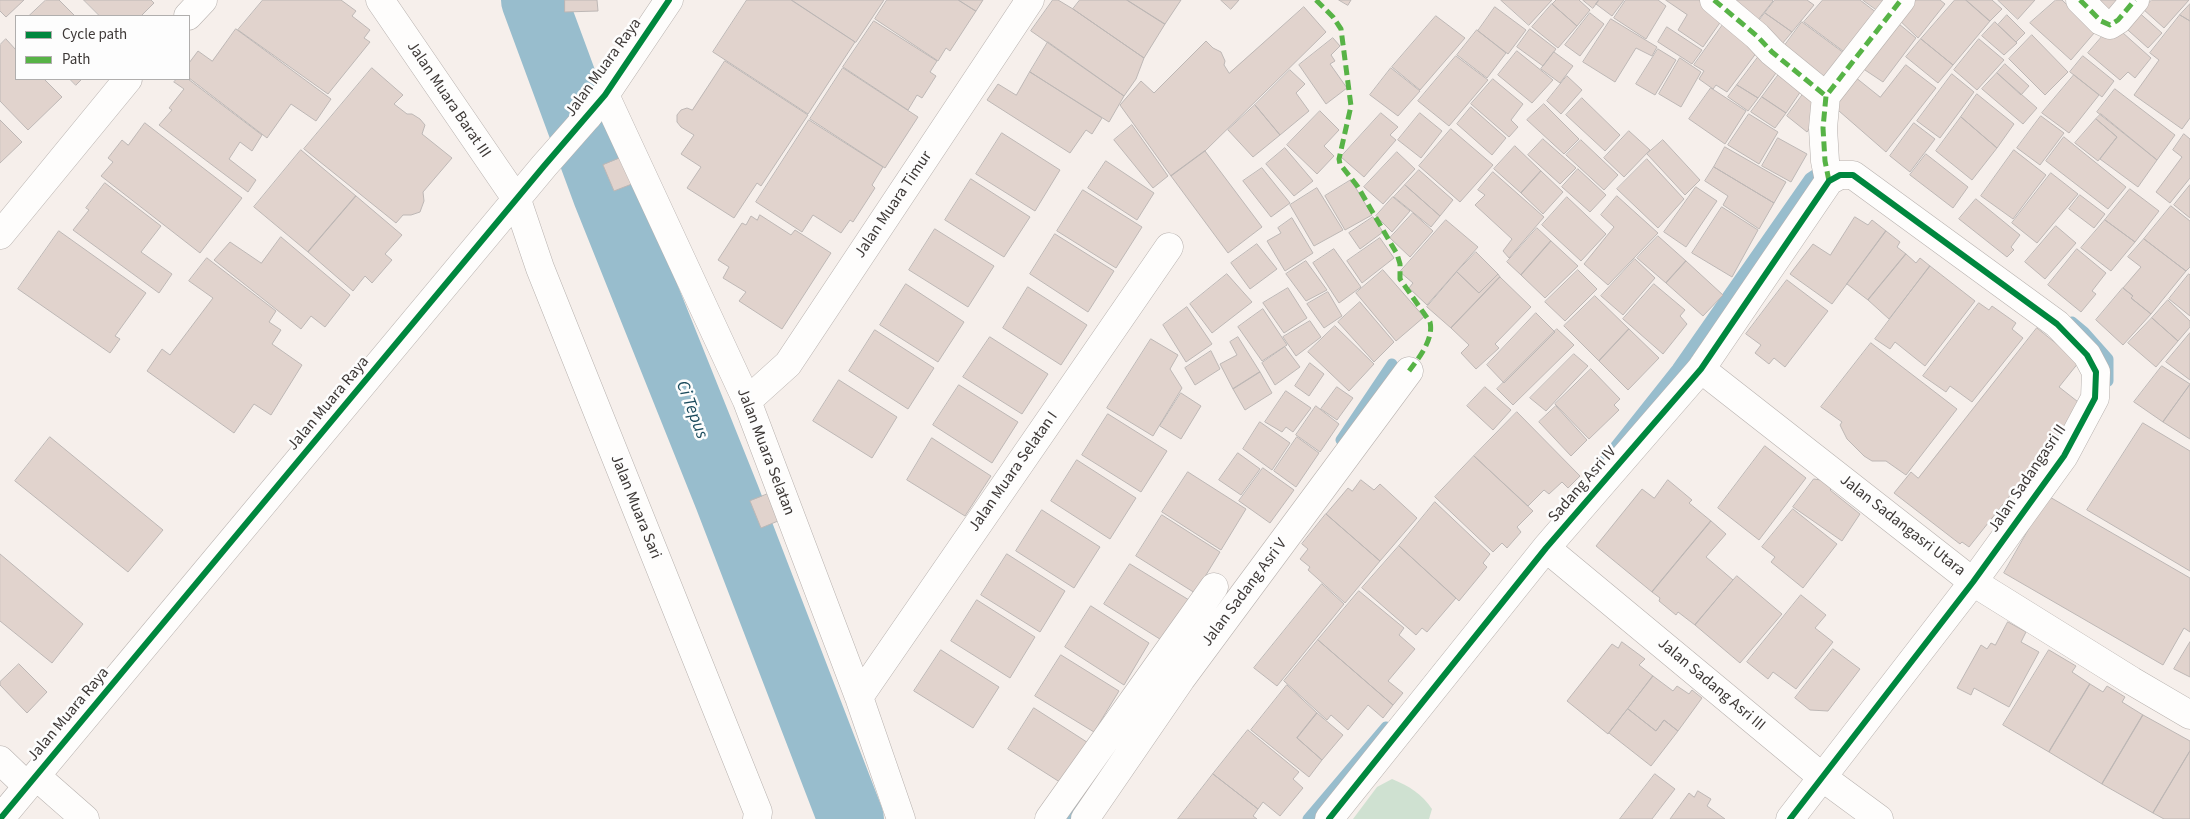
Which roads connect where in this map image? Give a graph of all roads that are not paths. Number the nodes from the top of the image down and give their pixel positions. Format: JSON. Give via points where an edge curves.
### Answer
{"nodes":[{"id":1,"x":203,"y":0,"type":"edge"},
{"id":2,"x":380,"y":0,"type":"edge"},
{"id":3,"x":669,"y":0,"type":"edge"},
{"id":4,"x":1030,"y":0,"type":"edge"},
{"id":5,"x":1714,"y":0,"type":"edge"},
{"id":6,"x":1901,"y":0,"type":"edge"},
{"id":7,"x":2080,"y":0,"type":"edge"},
{"id":8,"x":2135,"y":0,"type":"edge"},
{"id":9,"x":189,"y":15,"type":"edge"},
{"id":10,"x":127,"y":80,"type":"edge"},
{"id":11,"x":1826,"y":96,"type":"junction"},
{"id":12,"x":596,"y":106,"type":"junction"},
{"id":13,"x":1834,"y":173,"type":"junction"},
{"id":14,"x":517,"y":200,"type":"junction"},
{"id":15,"x":0,"y":235,"type":"edge"},
{"id":16,"x":1169,"y":247,"type":"dead end"},
{"id":17,"x":1701,"y":369,"type":"junction"},
{"id":18,"x":1409,"y":371,"type":"dead end"},
{"id":19,"x":747,"y":401,"type":"junction"},
{"id":20,"x":1546,"y":548,"type":"junction"},
{"id":21,"x":1973,"y":582,"type":"junction"},
{"id":22,"x":1214,"y":587,"type":"dead end"},
{"id":23,"x":859,"y":697,"type":"junction"},
{"id":24,"x":2190,"y":715,"type":"edge"},
{"id":25,"x":0,"y":760,"type":"edge"},
{"id":26,"x":1822,"y":777,"type":"junction"},
{"id":27,"x":32,"y":781,"type":"junction"},
{"id":28,"x":757,"y":815,"type":"edge"},
{"id":29,"x":0,"y":818,"type":"edge"},
{"id":30,"x":85,"y":819,"type":"edge"},
{"id":31,"x":901,"y":819,"type":"edge"},
{"id":32,"x":1049,"y":819,"type":"edge"},
{"id":33,"x":1085,"y":819,"type":"edge"},
{"id":34,"x":1330,"y":819,"type":"edge"},
{"id":35,"x":1790,"y":819,"type":"edge"},
{"id":36,"x":1879,"y":819,"type":"edge"}],
"edges":[{"from":1,"to":9,"type":"street"},
{"from":2,"to":14,"type":"street","name":"Jalan Muara Barat III"},
{"from":3,"to":12,"type":"street","name":"Jalan Muara Raya"},
{"from":4,"to":19,"type":"street","name":"Jalan Muara Timur","via":[[788,364]]},
{"from":5,"to":11,"type":"street"},
{"from":6,"to":11,"type":"street"},
{"from":7,"to":8,"type":"street","via":[[2101,21],[2110,25]]},
{"from":10,"to":15,"type":"street"},
{"from":11,"to":13,"type":"street","via":[[1823,128]]},
{"from":12,"to":14,"type":"street","name":"Jalan Muara Raya"},
{"from":12,"to":19,"type":"street","name":"Jalan Muara Selatan"},
{"from":13,"to":17,"type":"street","name":"Sadang Asri IV"},
{"from":13,"to":21,"type":"street","name":"Jalan Sadangasri II","via":[[2057,324],[2087,355],[2096,372],[2095,398],[2064,456]]},
{"from":14,"to":27,"type":"street","name":"Jalan Muara Raya"},
{"from":14,"to":28,"type":"street","name":"Jalan Muara Sari","via":[[544,278]]},
{"from":16,"to":23,"type":"street","name":"Jalan Muara Selatan I"},
{"from":17,"to":20,"type":"street","name":"Sadang Asri IV"},
{"from":17,"to":21,"type":"street","name":"Jalan Sadangasri Utara"},
{"from":18,"to":33,"type":"street","name":"Jalan Sadang Asri V","via":[[1181,679]]},
{"from":19,"to":23,"type":"street","name":"Jalan Muara Selatan"},
{"from":20,"to":26,"type":"street","name":"Jalan Sadang Asri III"},
{"from":20,"to":34,"type":"street","name":"Sadang Asri IV"},
{"from":21,"to":24,"type":"street","name":"Jalan Sadangasri Utara"},
{"from":21,"to":26,"type":"street","name":"Jalan Sadangasri II"},
{"from":22,"to":32,"type":"street"},
{"from":23,"to":31,"type":"street","name":"Jalan Muara Selatan"},
{"from":25,"to":27,"type":"street"},
{"from":26,"to":35,"type":"street","name":"Jalan Sadangasri II"},
{"from":26,"to":36,"type":"street","name":"Jalan Sadang Asri III"},
{"from":27,"to":29,"type":"street","name":"Jalan Muara Raya"},
{"from":27,"to":30,"type":"street"}]}
